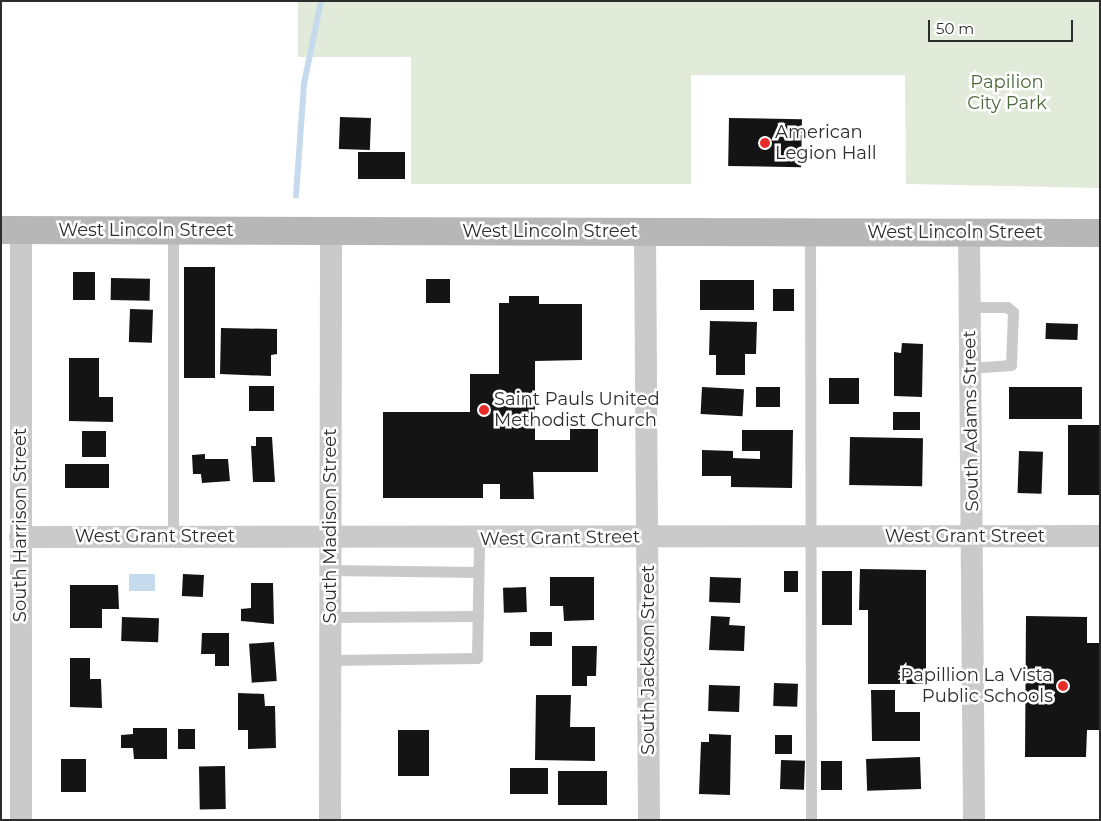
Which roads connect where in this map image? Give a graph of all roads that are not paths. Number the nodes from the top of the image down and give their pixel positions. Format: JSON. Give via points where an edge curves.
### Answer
{"nodes":[{"id":1,"x":11,"y":230,"type":"edge"},
{"id":2,"x":173,"y":231,"type":"junction"},
{"id":3,"x":645,"y":231,"type":"junction"},
{"id":4,"x":331,"y":232,"type":"junction"},
{"id":5,"x":810,"y":232,"type":"junction"},
{"id":6,"x":969,"y":232,"type":"junction"},
{"id":7,"x":1100,"y":233,"type":"edge"},
{"id":8,"x":970,"y":307,"type":"junction"},
{"id":9,"x":970,"y":368,"type":"junction"},
{"id":10,"x":173,"y":536,"type":"junction"},
{"id":11,"x":330,"y":536,"type":"junction"},
{"id":12,"x":973,"y":536,"type":"junction"},
{"id":13,"x":1100,"y":536,"type":"edge"},
{"id":14,"x":647,"y":537,"type":"junction"},
{"id":15,"x":811,"y":537,"type":"junction"},
{"id":16,"x":20,"y":538,"type":"junction"},
{"id":17,"x":479,"y":539,"type":"junction"},
{"id":18,"x":330,"y":570,"type":"junction"},
{"id":19,"x":478,"y":572,"type":"junction"},
{"id":20,"x":478,"y":616,"type":"junction"},
{"id":21,"x":330,"y":617,"type":"junction"},
{"id":22,"x":330,"y":660,"type":"junction"},
{"id":23,"x":21,"y":820,"type":"edge"},
{"id":24,"x":330,"y":820,"type":"edge"},
{"id":25,"x":649,"y":820,"type":"edge"},
{"id":26,"x":811,"y":820,"type":"edge"},
{"id":27,"x":974,"y":820,"type":"edge"}],
"edges":[{"from":1,"to":2,"type":"street","name":"West Lincoln Street"},
{"from":1,"to":16,"type":"street","name":"South Harrison Street"},
{"from":2,"to":4,"type":"street","name":"West Lincoln Street"},
{"from":2,"to":10,"type":"lane"},
{"from":3,"to":4,"type":"street","name":"West Lincoln Street"},
{"from":3,"to":5,"type":"street","name":"West Lincoln Street"},
{"from":3,"to":14,"type":"street","name":"South Jackson Street"},
{"from":4,"to":11,"type":"street","name":"South Madison Street"},
{"from":5,"to":6,"type":"street","name":"West Lincoln Street"},
{"from":5,"to":15,"type":"lane"},
{"from":6,"to":7,"type":"street","name":"West Lincoln Street"},
{"from":6,"to":8,"type":"street","name":"South Adams Street"},
{"from":8,"to":9,"type":"street","name":"South Adams Street"},
{"from":8,"to":9,"type":"lane","via":[[1007,307],[1013,312],[1011,365]]},
{"from":9,"to":12,"type":"street","name":"South Adams Street"},
{"from":10,"to":11,"type":"street","name":"West Grant Street"},
{"from":10,"to":16,"type":"street","name":"West Grant Street"},
{"from":11,"to":17,"type":"street","name":"West Grant Street"},
{"from":11,"to":18,"type":"street","name":"South Madison Street"},
{"from":12,"to":13,"type":"street","name":"West Grant Street"},
{"from":12,"to":15,"type":"street","name":"West Grant Street"},
{"from":12,"to":27,"type":"street","name":"South Adams Street"},
{"from":14,"to":15,"type":"street","name":"West Grant Street"},
{"from":14,"to":17,"type":"street","name":"West Grant Street"},
{"from":14,"to":25,"type":"street","name":"South Jackson Street"},
{"from":15,"to":26,"type":"lane"},
{"from":16,"to":23,"type":"street","name":"South Harrison Street"},
{"from":17,"to":19,"type":"lane"},
{"from":18,"to":19,"type":"lane"},
{"from":18,"to":21,"type":"street","name":"South Madison Street"},
{"from":19,"to":20,"type":"lane"},
{"from":20,"to":21,"type":"lane"},
{"from":20,"to":22,"type":"lane","via":[[477,658]]},
{"from":21,"to":22,"type":"street","name":"South Madison Street"},
{"from":22,"to":24,"type":"street","name":"South Madison Street"}]}
